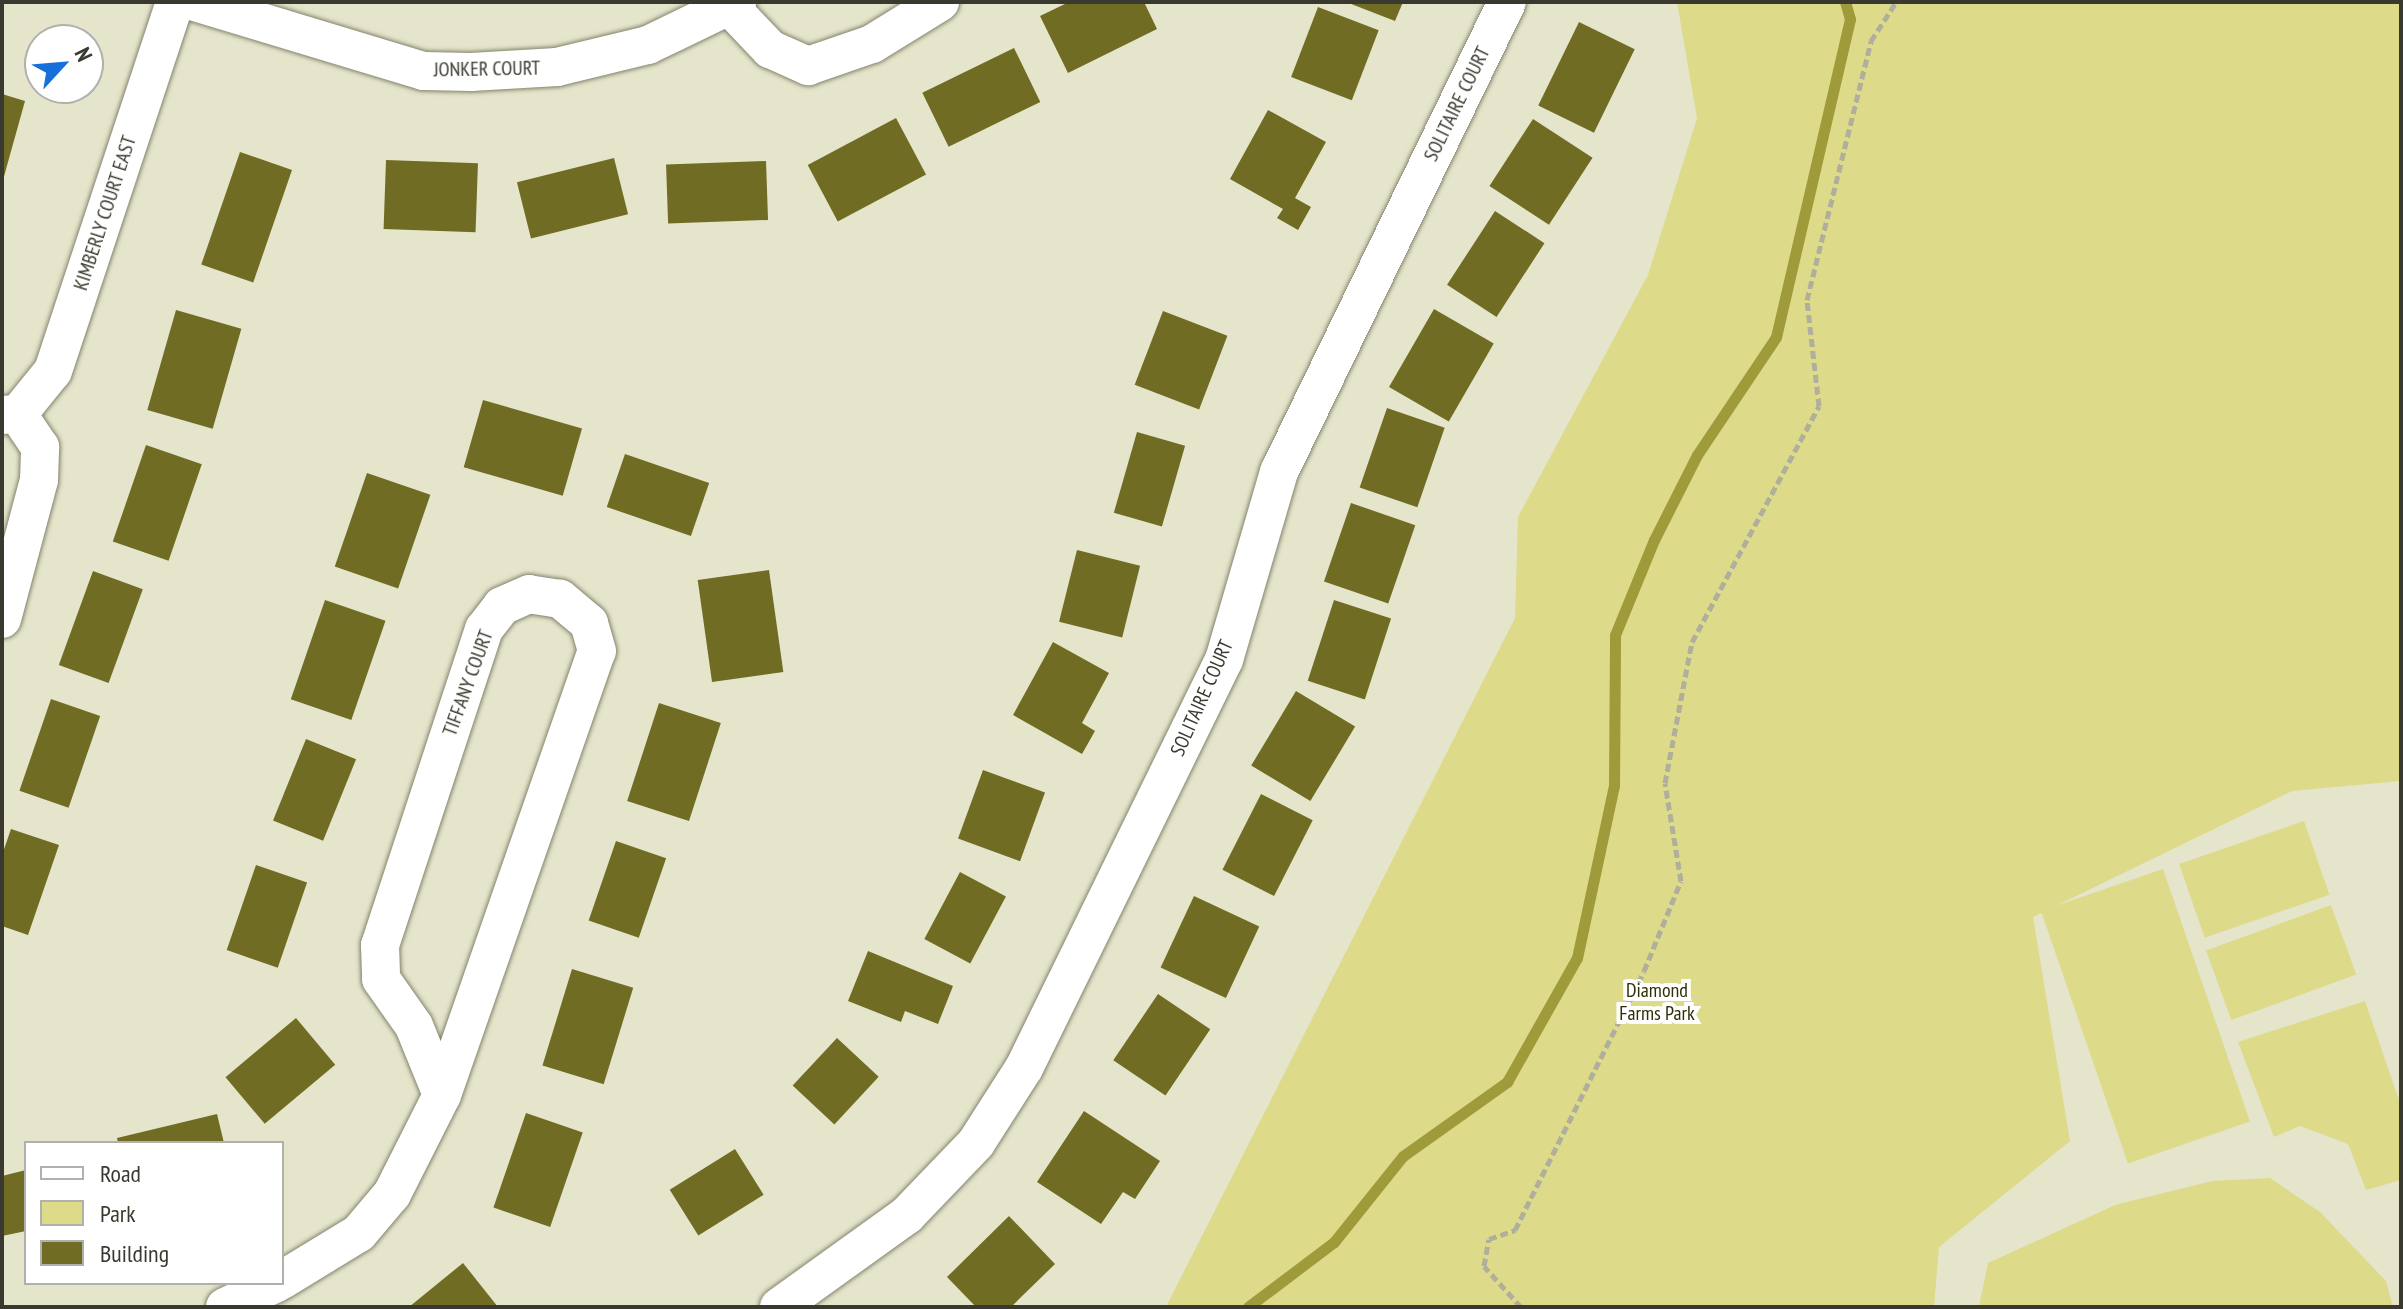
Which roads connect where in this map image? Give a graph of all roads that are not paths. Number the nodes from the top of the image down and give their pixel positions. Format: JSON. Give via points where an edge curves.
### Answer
{"nodes":[{"id":1,"x":175,"y":2,"type":"edge"},
{"id":2,"x":195,"y":2,"type":"edge"},
{"id":3,"x":940,"y":2,"type":"edge"},
{"id":4,"x":1507,"y":2,"type":"edge"},
{"id":5,"x":734,"y":5,"type":"edge"},
{"id":6,"x":10,"y":414,"type":"edge"},
{"id":7,"x":2,"y":619,"type":"edge"},
{"id":8,"x":442,"y":1095,"type":"junction"},
{"id":9,"x":284,"y":1280,"type":"edge"},
{"id":10,"x":273,"y":1285,"type":"edge"},
{"id":11,"x":825,"y":1295,"type":"edge"},
{"id":12,"x":225,"y":1307,"type":"edge"},
{"id":13,"x":779,"y":1307,"type":"edge"}],
"edges":[{"from":1,"to":6,"type":"street","name":"KIMBERLY COURT EAST","via":[[53,371]]},
{"from":2,"to":5,"type":"street","name":"JONKER COURT","via":[[424,71],[471,72],[557,67],[648,45]]},
{"from":3,"to":5,"type":"street","name":"JONKER COURT","via":[[872,44],[808,66],[770,49]]},
{"from":4,"to":11,"type":"street","name":"SOLITAIRE COURT","via":[[1279,472],[1224,660],[1024,1068],[976,1143]]},
{"from":6,"to":7,"type":"street","name":"KIMBERLY COURT EAST","via":[[40,447],[39,480]]},
{"from":8,"to":8,"type":"street","name":"TIFFANY COURT","via":[[597,651],[589,623],[560,599],[529,594],[502,606],[484,629],[380,945],[381,979],[414,1026]]},
{"from":8,"to":9,"type":"street","name":"TIFFANY COURT","via":[[392,1194],[367,1223],[317,1263]]},
{"from":10,"to":12,"type":"street","name":"TIFFANY COURT"},
{"from":11,"to":13,"type":"street","name":"SOLITAIRE COURT"}]}
